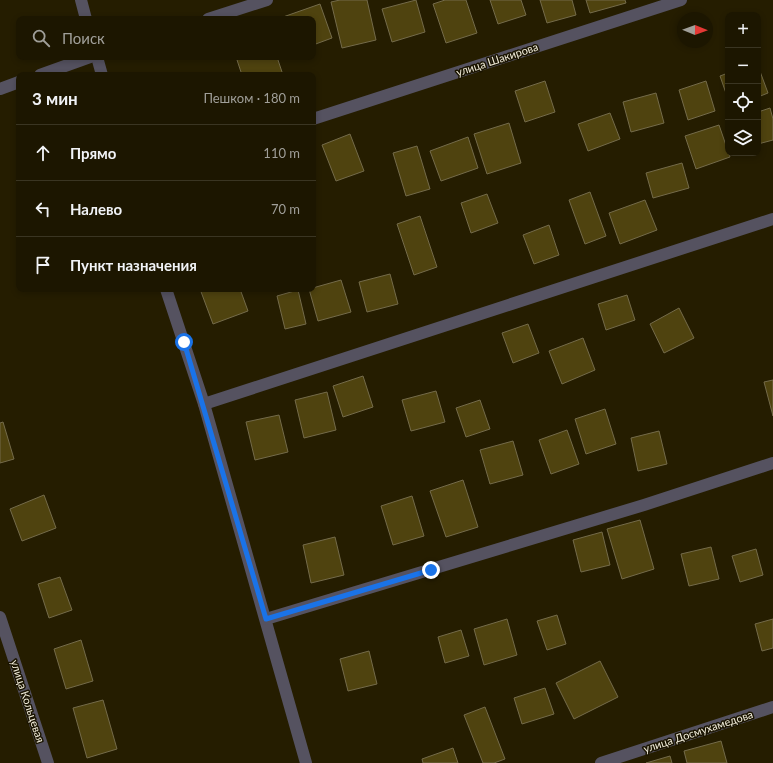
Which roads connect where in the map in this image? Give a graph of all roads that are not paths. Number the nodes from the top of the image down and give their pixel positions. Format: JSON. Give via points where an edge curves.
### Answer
{"nodes":[{"id":1,"x":81,"y":0,"type":"edge"},
{"id":2,"x":267,"y":0,"type":"edge"},
{"id":3,"x":681,"y":0,"type":"edge"},
{"id":4,"x":85,"y":16,"type":"edge"},
{"id":5,"x":217,"y":16,"type":"edge"},
{"id":6,"x":82,"y":60,"type":"edge"},
{"id":7,"x":98,"y":60,"type":"edge"},
{"id":8,"x":48,"y":72,"type":"edge"},
{"id":9,"x":101,"y":72,"type":"edge"},
{"id":10,"x":16,"y":83,"type":"edge"},
{"id":11,"x":0,"y":89,"type":"edge"},
{"id":12,"x":316,"y":117,"type":"edge"},
{"id":13,"x":773,"y":219,"type":"edge"},
{"id":14,"x":167,"y":292,"type":"edge"},
{"id":15,"x":204,"y":404,"type":"junction"},
{"id":16,"x":773,"y":463,"type":"edge"},
{"id":17,"x":0,"y":617,"type":"edge"},
{"id":18,"x":266,"y":619,"type":"junction"},
{"id":19,"x":773,"y":707,"type":"edge"},
{"id":20,"x":48,"y":763,"type":"edge"},
{"id":21,"x":306,"y":763,"type":"edge"},
{"id":22,"x":601,"y":763,"type":"edge"}],
"edges":[{"from":1,"to":4,"type":"street"},
{"from":2,"to":5,"type":"street"},
{"from":3,"to":12,"type":"street","name":"улица Шакирова"},
{"from":6,"to":8,"type":"street"},
{"from":7,"to":9,"type":"street"},
{"from":10,"to":11,"type":"street"},
{"from":13,"to":15,"type":"street"},
{"from":14,"to":15,"type":"street"},
{"from":15,"to":18,"type":"street"},
{"from":16,"to":18,"type":"street","via":[[637,507]]},
{"from":17,"to":20,"type":"street","name":"улица Кольцевая"},
{"from":18,"to":21,"type":"street"},
{"from":19,"to":22,"type":"street","name":"улица Досмухамедова"}]}
